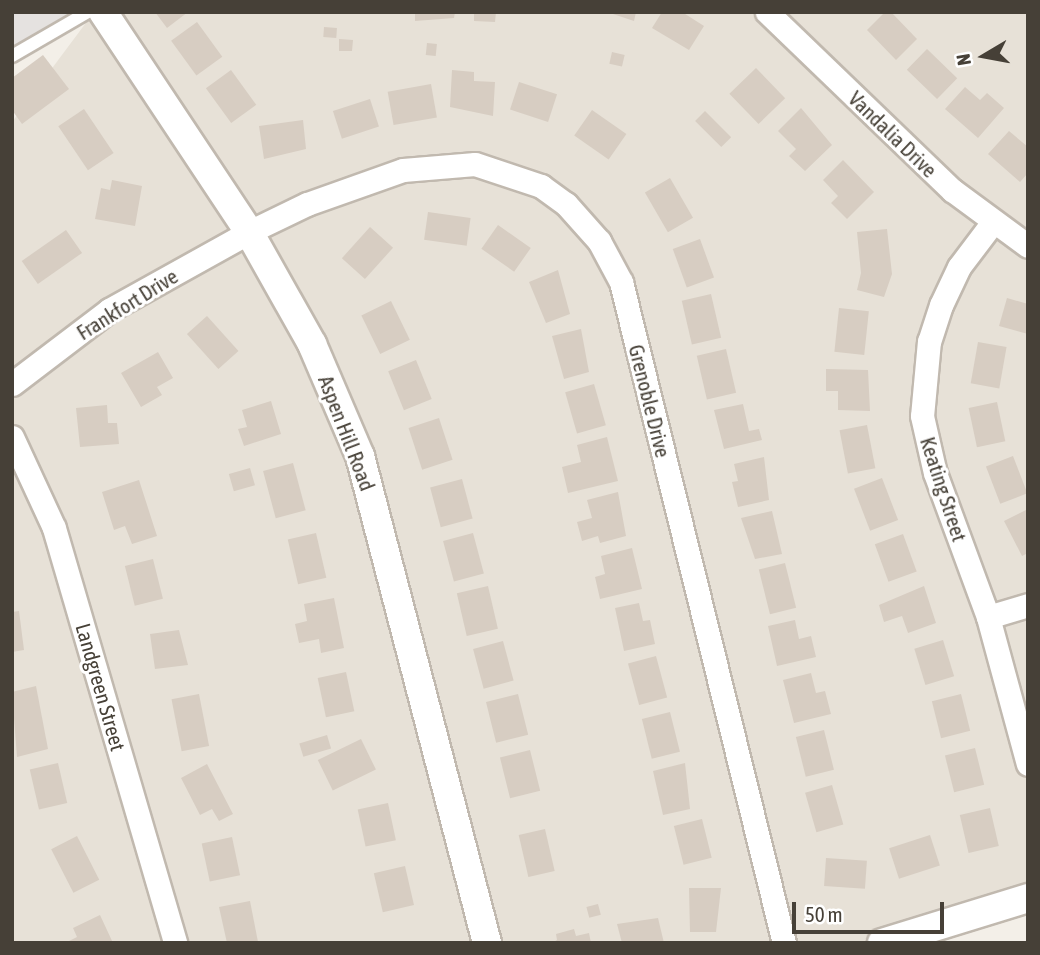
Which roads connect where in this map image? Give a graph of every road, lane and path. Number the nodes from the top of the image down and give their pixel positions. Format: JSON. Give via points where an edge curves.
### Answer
{"nodes":[{"id":1,"x":88,"y":12,"type":"edge"},
{"id":2,"x":103,"y":12,"type":"edge"},
{"id":3,"x":767,"y":12,"type":"edge"},
{"id":4,"x":12,"y":56,"type":"edge"},
{"id":5,"x":993,"y":222,"type":"junction"},
{"id":6,"x":249,"y":232,"type":"junction"},
{"id":7,"x":1028,"y":246,"type":"edge"},
{"id":8,"x":12,"y":384,"type":"edge"},
{"id":9,"x":12,"y":437,"type":"edge"},
{"id":10,"x":1028,"y":605,"type":"edge"},
{"id":11,"x":988,"y":617,"type":"junction"},
{"id":12,"x":1028,"y":764,"type":"edge"},
{"id":13,"x":1028,"y":898,"type":"edge"},
{"id":14,"x":175,"y":943,"type":"edge"},
{"id":15,"x":487,"y":943,"type":"edge"},
{"id":16,"x":784,"y":943,"type":"edge"},
{"id":17,"x":882,"y":943,"type":"edge"}],
"edges":[{"from":1,"to":4,"type":"lane"},
{"from":2,"to":6,"type":"street","name":"Aspen Hill Road"},
{"from":3,"to":5,"type":"street","name":"Vandalia Drive","via":[[952,190]]},
{"from":5,"to":7,"type":"street","name":"Vandalia Drive"},
{"from":5,"to":11,"type":"street","name":"Keating Street","via":[[959,267],[941,305],[929,341],[922,395],[935,473]]},
{"from":6,"to":8,"type":"street","name":"Frankfort Drive","via":[[109,310]]},
{"from":6,"to":15,"type":"street","name":"Aspen Hill Road","via":[[312,344],[360,456]]},
{"from":6,"to":16,"type":"street","name":"Grenoble Drive","via":[[306,204],[403,170],[440,164],[475,164],[513,174],[541,186],[585,222],[621,282]]},
{"from":9,"to":14,"type":"street","name":"Landgreen Street","via":[[54,528]]},
{"from":10,"to":11,"type":"street"},
{"from":11,"to":12,"type":"street","name":"Keating Street"},
{"from":13,"to":17,"type":"street"}]}
